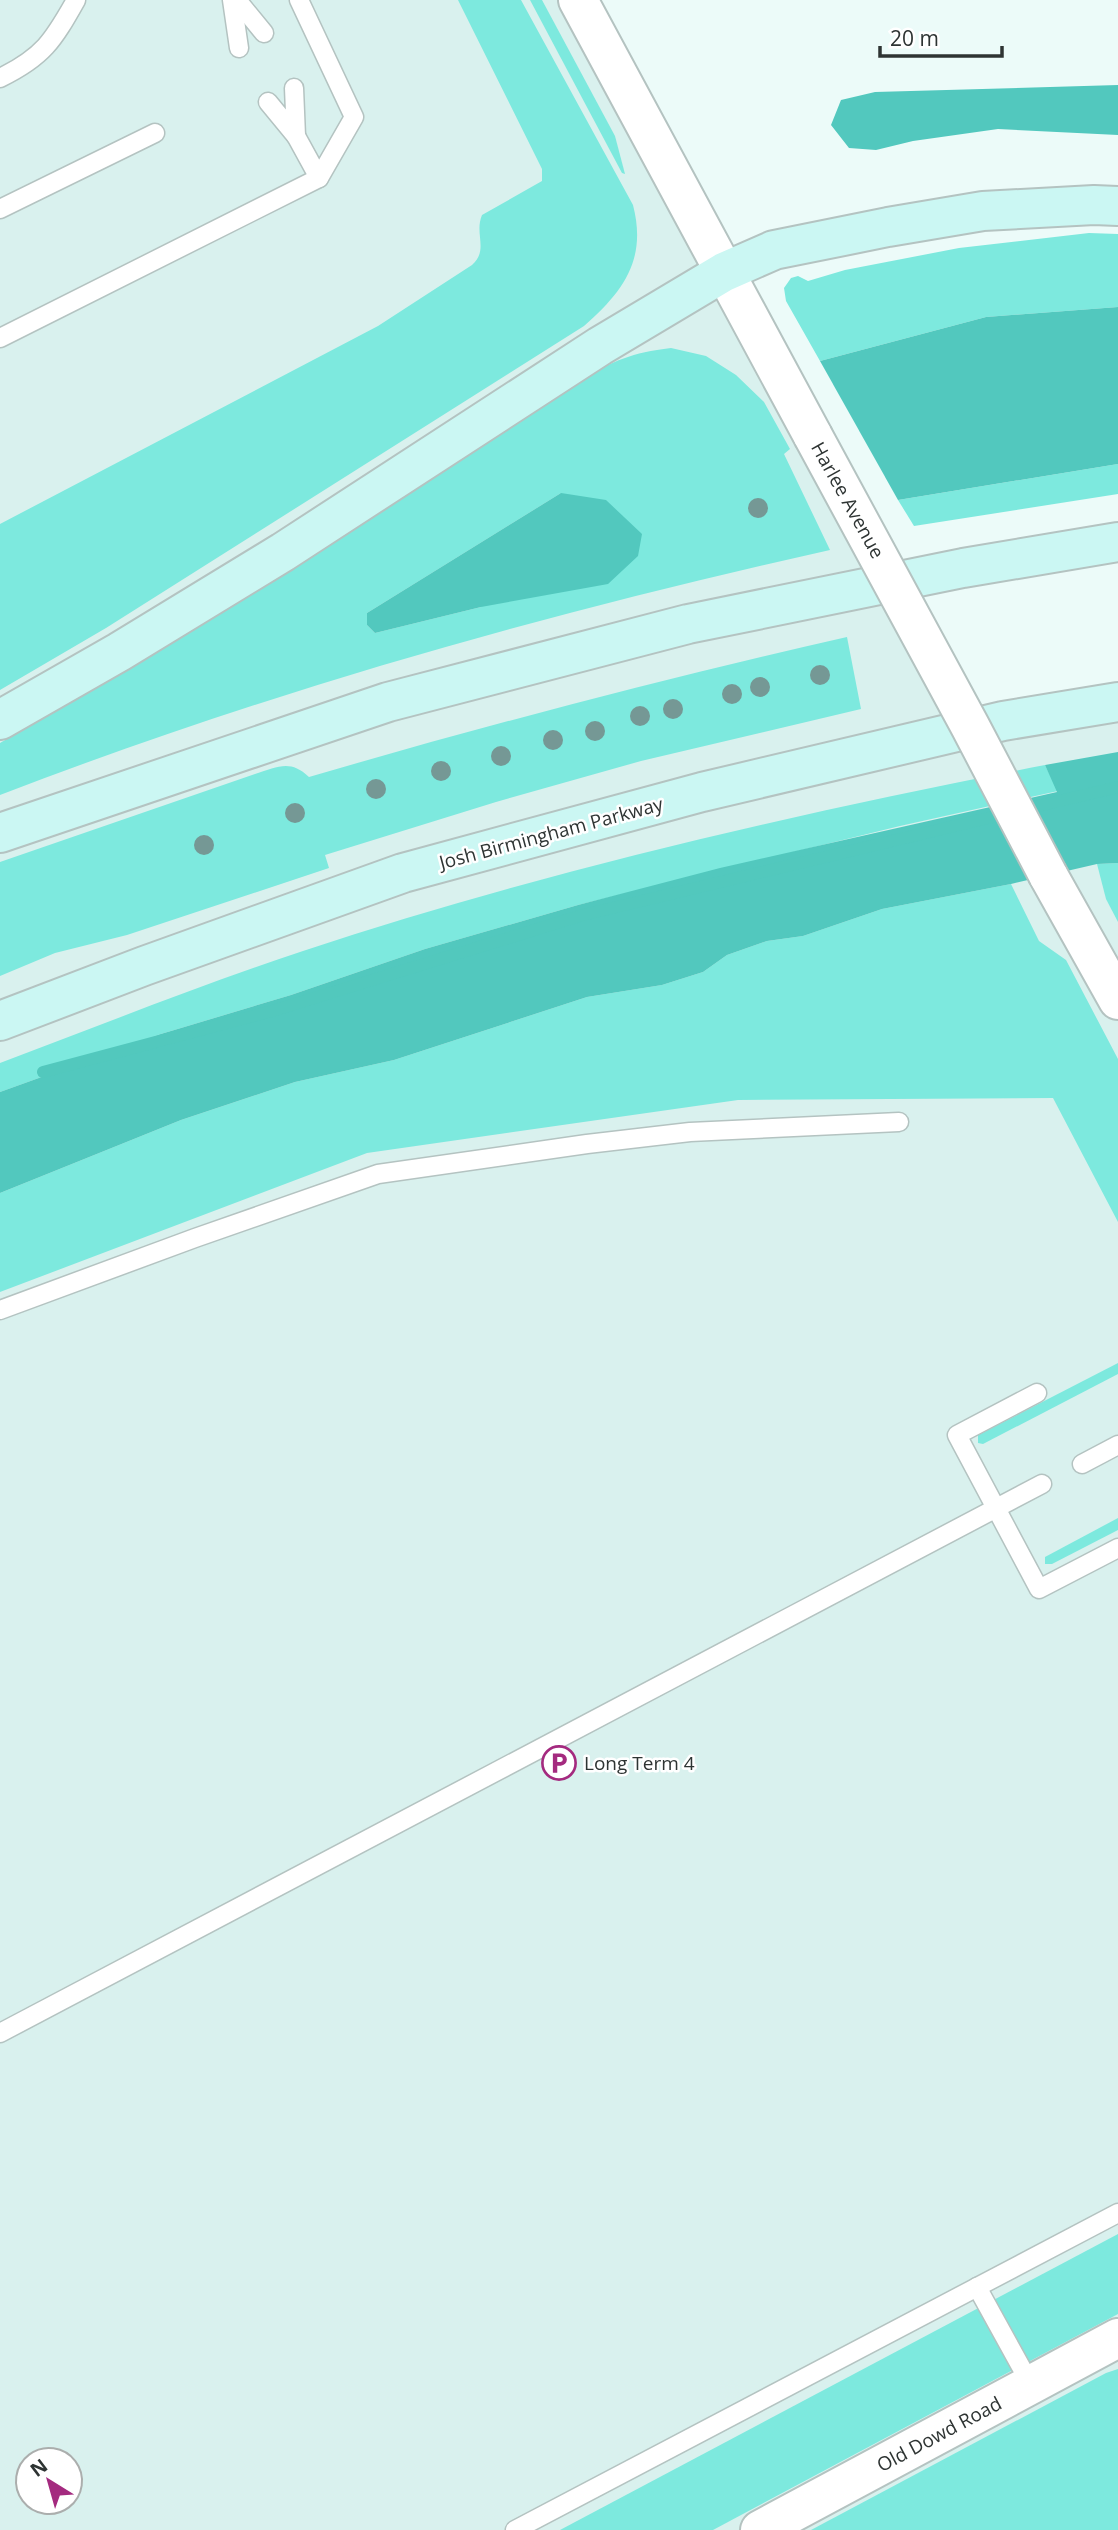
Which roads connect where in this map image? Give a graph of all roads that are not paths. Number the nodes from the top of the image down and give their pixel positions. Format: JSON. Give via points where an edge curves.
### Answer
{"nodes":[{"id":1,"x":76,"y":0,"type":"edge"},
{"id":2,"x":235,"y":0,"type":"edge"},
{"id":3,"x":299,"y":0,"type":"edge"},
{"id":4,"x":578,"y":0,"type":"edge"},
{"id":5,"x":264,"y":33,"type":"dead end"},
{"id":6,"x":239,"y":48,"type":"dead end"},
{"id":7,"x":0,"y":78,"type":"edge"},
{"id":8,"x":294,"y":88,"type":"dead end"},
{"id":9,"x":268,"y":102,"type":"dead end"},
{"id":10,"x":155,"y":133,"type":"dead end"},
{"id":11,"x":296,"y":136,"type":"junction"},
{"id":12,"x":319,"y":178,"type":"junction"},
{"id":13,"x":1118,"y":206,"type":"edge"},
{"id":14,"x":0,"y":209,"type":"edge"},
{"id":15,"x":724,"y":272,"type":"junction"},
{"id":16,"x":0,"y":338,"type":"edge"},
{"id":17,"x":1118,"y":542,"type":"edge"},
{"id":18,"x":1118,"y":702,"type":"edge"},
{"id":19,"x":0,"y":720,"type":"edge"},
{"id":20,"x":0,"y":833,"type":"edge"},
{"id":21,"x":1118,"y":1000,"type":"edge"},
{"id":22,"x":0,"y":1021,"type":"edge"},
{"id":23,"x":899,"y":1122,"type":"dead end"},
{"id":24,"x":0,"y":1310,"type":"edge"},
{"id":25,"x":1037,"y":1393,"type":"dead end"},
{"id":26,"x":1118,"y":1445,"type":"edge"},
{"id":27,"x":1082,"y":1464,"type":"dead end"},
{"id":28,"x":1042,"y":1484,"type":"dead end"},
{"id":29,"x":995,"y":1509,"type":"junction"},
{"id":30,"x":1118,"y":1548,"type":"edge"},
{"id":31,"x":0,"y":2033,"type":"edge"},
{"id":32,"x":1118,"y":2213,"type":"edge"},
{"id":33,"x":977,"y":2287,"type":"junction"},
{"id":34,"x":1118,"y":2339,"type":"edge"},
{"id":35,"x":1031,"y":2385,"type":"junction"},
{"id":36,"x":515,"y":2530,"type":"edge"},
{"id":37,"x":760,"y":2530,"type":"edge"}],
"edges":[{"from":1,"to":7,"type":"lane","via":[[55,37],[37,56]]},
{"from":2,"to":5,"type":"lane"},
{"from":2,"to":6,"type":"lane"},
{"from":3,"to":12,"type":"lane","via":[[354,117]]},
{"from":4,"to":15,"type":"street","name":"Harlee Avenue"},
{"from":8,"to":11,"type":"lane"},
{"from":9,"to":11,"type":"lane"},
{"from":10,"to":14,"type":"lane"},
{"from":11,"to":12,"type":"lane"},
{"from":12,"to":16,"type":"lane"},
{"from":13,"to":15,"type":"main road","via":[[983,211],[929,220],[774,250]]},
{"from":15,"to":19,"type":"main road","via":[[600,346],[283,552]]},
{"from":15,"to":21,"type":"street","name":"Harlee Avenue","bridge":true},
{"from":17,"to":20,"type":"main road","via":[[688,624],[414,695]]},
{"from":18,"to":22,"type":"main road","name":"Josh Birmingham Parkway","via":[[1003,721],[729,786],[403,873]]},
{"from":23,"to":24,"type":"lane","via":[[690,1132],[378,1174]]},
{"from":25,"to":29,"type":"lane","via":[[957,1435]]},
{"from":26,"to":27,"type":"lane"},
{"from":28,"to":29,"type":"lane"},
{"from":29,"to":30,"type":"lane","via":[[1039,1589]]},
{"from":29,"to":31,"type":"lane"},
{"from":32,"to":33,"type":"lane"},
{"from":33,"to":35,"type":"lane"},
{"from":33,"to":36,"type":"lane"},
{"from":34,"to":35,"type":"street","name":"Old Dowd Road"},
{"from":35,"to":37,"type":"street","name":"Old Dowd Road"}]}
